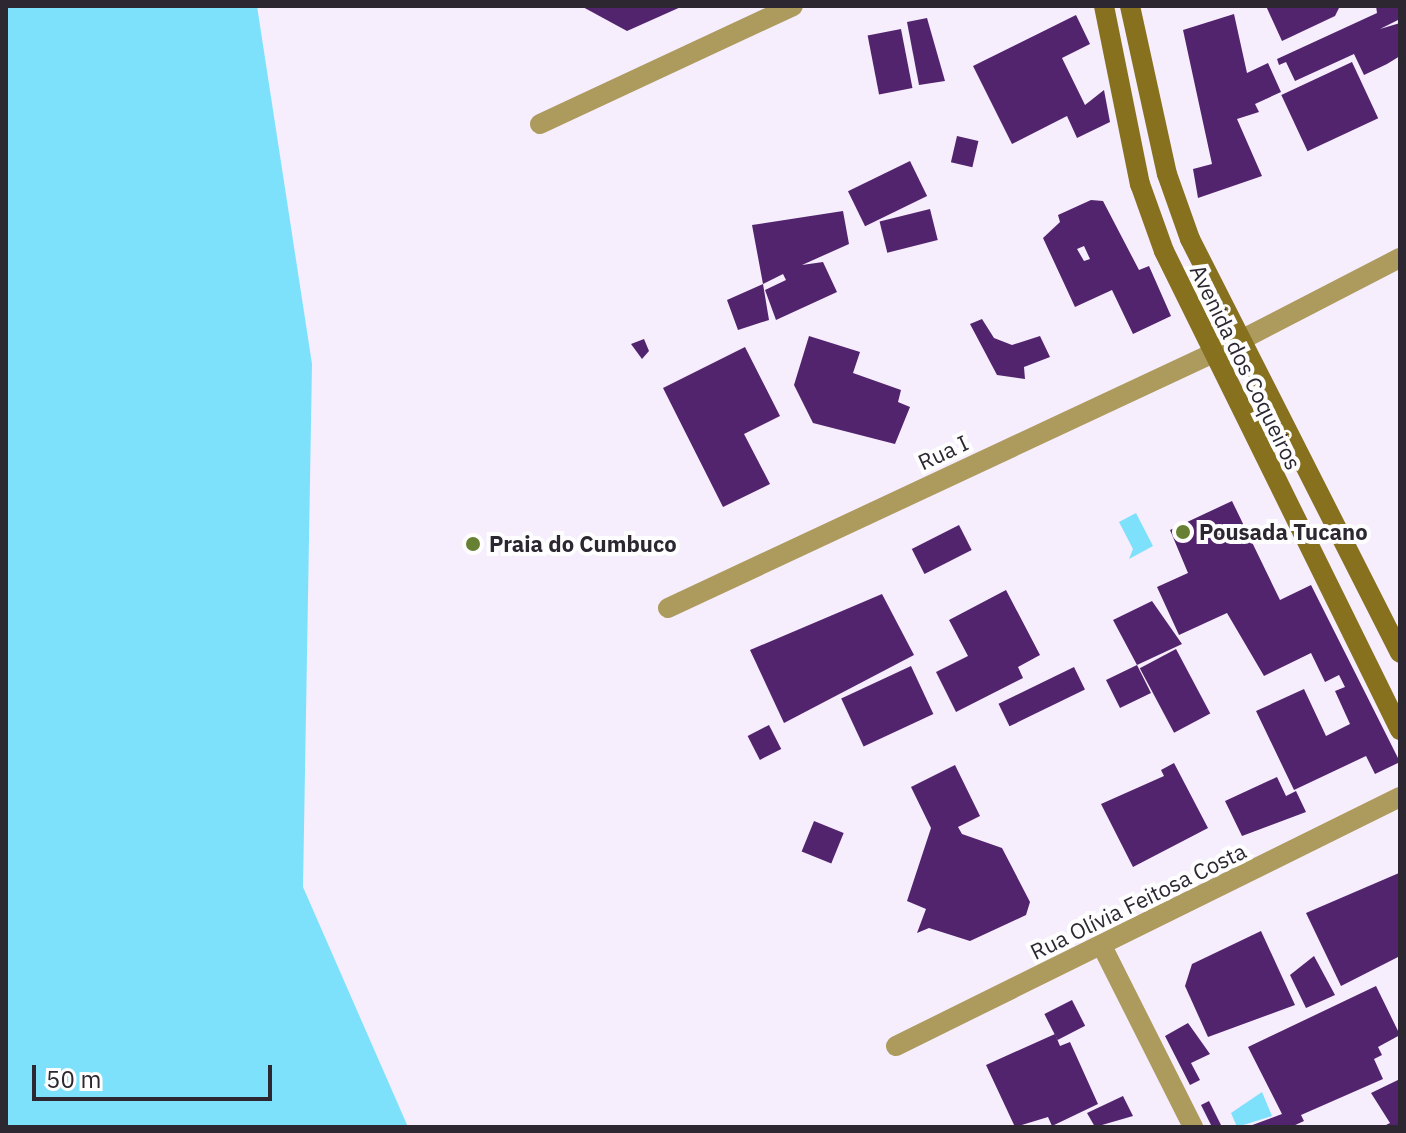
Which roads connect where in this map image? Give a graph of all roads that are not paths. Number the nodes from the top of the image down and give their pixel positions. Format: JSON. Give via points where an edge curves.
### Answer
{"nodes":[{"id":1,"x":793,"y":6,"type":"edge"},
{"id":2,"x":1104,"y":6,"type":"edge"},
{"id":3,"x":1130,"y":6,"type":"edge"},
{"id":4,"x":540,"y":124,"type":"dead end"},
{"id":5,"x":1400,"y":258,"type":"edge"},
{"id":6,"x":1239,"y":341,"type":"junction"},
{"id":7,"x":1209,"y":353,"type":"junction"},
{"id":8,"x":668,"y":608,"type":"dead end"},
{"id":9,"x":1400,"y":653,"type":"edge"},
{"id":10,"x":1400,"y":730,"type":"edge"},
{"id":11,"x":1400,"y":797,"type":"edge"},
{"id":12,"x":1102,"y":946,"type":"junction"},
{"id":13,"x":896,"y":1046,"type":"dead end"},
{"id":14,"x":1193,"y":1127,"type":"edge"}],
"edges":[{"from":1,"to":4,"type":"street"},
{"from":2,"to":7,"type":"main road","name":"Avenida dos Coqueiros","via":[[1140,184]]},
{"from":3,"to":6,"type":"main road","name":"Avenida dos Coqueiros","via":[[1167,174]]},
{"from":5,"to":6,"type":"street","name":"Rua I"},
{"from":6,"to":7,"type":"street","name":"Rua I"},
{"from":6,"to":9,"type":"main road","name":"Avenida dos Coqueiros"},
{"from":7,"to":8,"type":"street","name":"Rua I"},
{"from":7,"to":10,"type":"main road","name":"Avenida dos Coqueiros"},
{"from":11,"to":12,"type":"street","name":"Rua Olívia Feitosa Costa"},
{"from":12,"to":13,"type":"street","name":"Rua Olívia Feitosa Costa"},
{"from":12,"to":14,"type":"street"}]}
